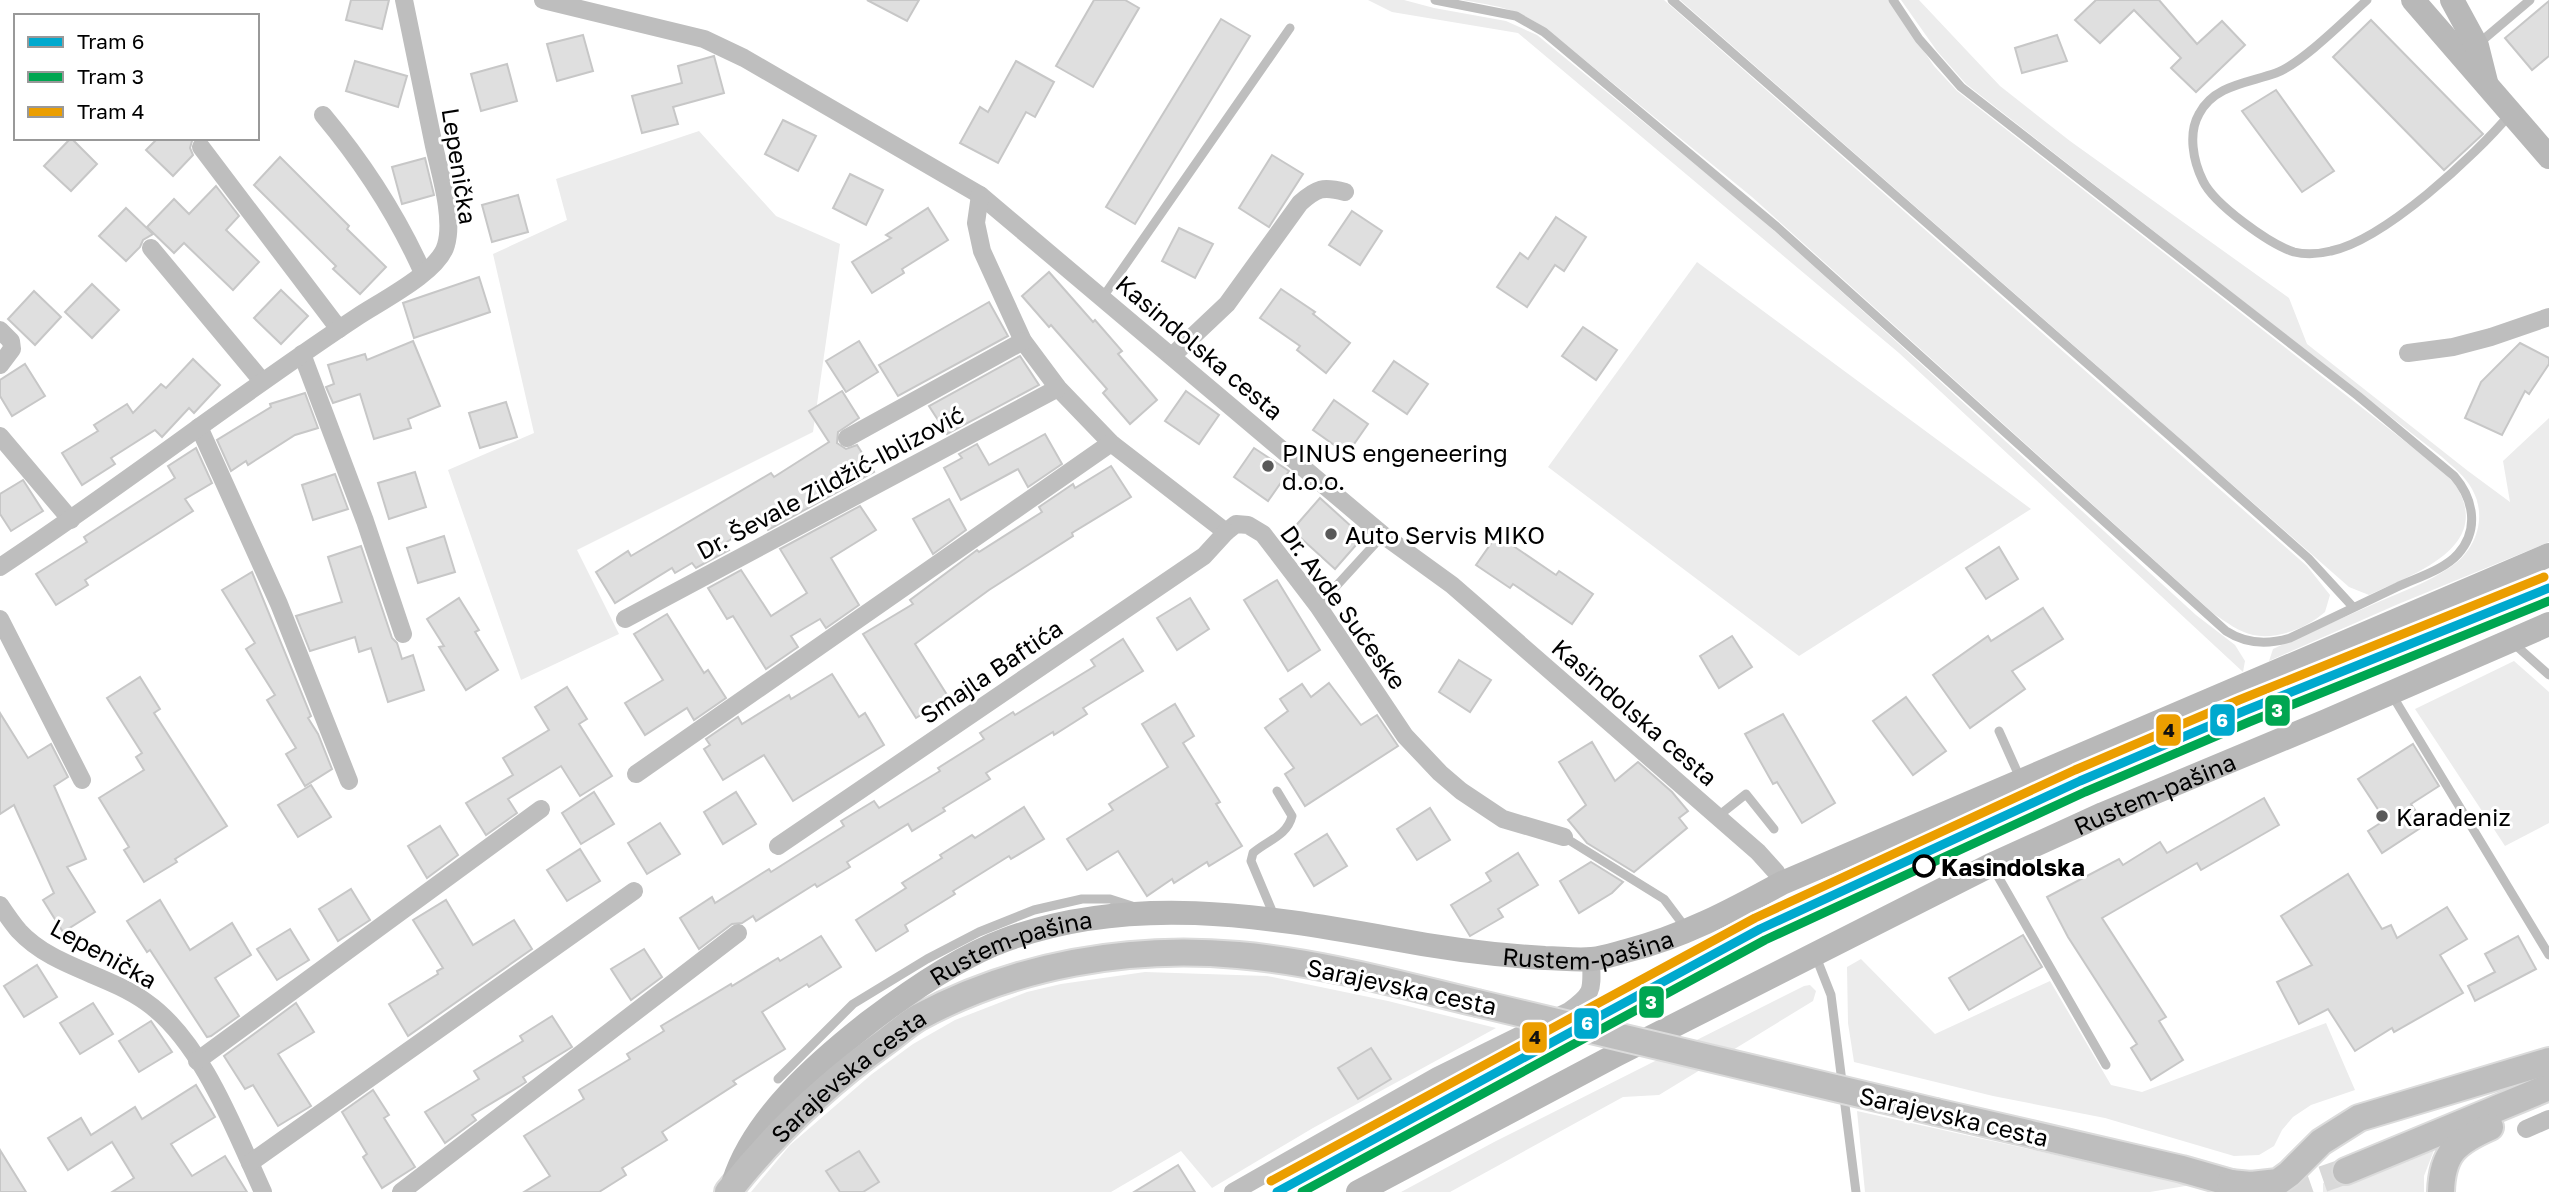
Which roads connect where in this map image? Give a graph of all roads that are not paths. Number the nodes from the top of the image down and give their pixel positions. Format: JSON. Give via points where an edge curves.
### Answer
{"nodes":[{"id":1,"x":404,"y":0,"type":"edge"},
{"id":2,"x":543,"y":0,"type":"edge"},
{"id":3,"x":1435,"y":0,"type":"edge"},
{"id":4,"x":1672,"y":0,"type":"edge"},
{"id":5,"x":1893,"y":0,"type":"edge"},
{"id":6,"x":2367,"y":0,"type":"edge"},
{"id":7,"x":2413,"y":0,"type":"edge"},
{"id":8,"x":2452,"y":0,"type":"edge"},
{"id":9,"x":2530,"y":0,"type":"edge"},
{"id":10,"x":1290,"y":28,"type":"dead end"},
{"id":11,"x":2477,"y":46,"type":"junction"},
{"id":12,"x":2487,"y":86,"type":"junction"},
{"id":13,"x":2510,"y":114,"type":"junction"},
{"id":14,"x":323,"y":115,"type":"dead end"},
{"id":15,"x":201,"y":147,"type":"dead end"},
{"id":16,"x":2549,"y":157,"type":"edge"},
{"id":17,"x":1345,"y":192,"type":"dead end"},
{"id":18,"x":980,"y":195,"type":"junction"},
{"id":19,"x":150,"y":248,"type":"dead end"},
{"id":20,"x":423,"y":273,"type":"junction"},
{"id":21,"x":1103,"y":297,"type":"junction"},
{"id":22,"x":2549,"y":317,"type":"edge"},
{"id":23,"x":338,"y":329,"type":"junction"},
{"id":24,"x":0,"y":330,"type":"edge"},
{"id":25,"x":1023,"y":341,"type":"junction"},
{"id":26,"x":2408,"y":353,"type":"dead end"},
{"id":27,"x":302,"y":354,"type":"junction"},
{"id":28,"x":1172,"y":356,"type":"junction"},
{"id":29,"x":0,"y":365,"type":"edge"},
{"id":30,"x":262,"y":382,"type":"junction"},
{"id":31,"x":1058,"y":388,"type":"junction"},
{"id":32,"x":199,"y":427,"type":"junction"},
{"id":33,"x":0,"y":436,"type":"edge"},
{"id":34,"x":847,"y":438,"type":"dead end"},
{"id":35,"x":1111,"y":443,"type":"junction"},
{"id":36,"x":71,"y":520,"type":"junction"},
{"id":37,"x":1226,"y":532,"type":"junction"},
{"id":38,"x":1383,"y":535,"type":"junction"},
{"id":39,"x":2549,"y":555,"type":"edge"},
{"id":40,"x":0,"y":567,"type":"edge"},
{"id":41,"x":1318,"y":606,"type":"junction"},
{"id":42,"x":2353,"y":607,"type":"junction"},
{"id":43,"x":0,"y":619,"type":"edge"},
{"id":44,"x":625,"y":619,"type":"dead end"},
{"id":45,"x":2549,"y":624,"type":"edge"},
{"id":46,"x":403,"y":634,"type":"dead end"},
{"id":47,"x":2511,"y":640,"type":"junction"},
{"id":48,"x":2549,"y":675,"type":"edge"},
{"id":49,"x":2391,"y":693,"type":"junction"},
{"id":50,"x":1999,"y":731,"type":"dead end"},
{"id":51,"x":636,"y":774,"type":"dead end"},
{"id":52,"x":82,"y":780,"type":"dead end"},
{"id":53,"x":2020,"y":780,"type":"junction"},
{"id":54,"x":349,"y":781,"type":"dead end"},
{"id":55,"x":1277,"y":791,"type":"dead end"},
{"id":56,"x":541,"y":809,"type":"dead end"},
{"id":57,"x":1717,"y":817,"type":"junction"},
{"id":58,"x":1774,"y":829,"type":"dead end"},
{"id":59,"x":1564,"y":837,"type":"joint"},
{"id":60,"x":778,"y":846,"type":"dead end"},
{"id":61,"x":1991,"y":865,"type":"junction"},
{"id":62,"x":1782,"y":883,"type":"junction"},
{"id":63,"x":634,"y":891,"type":"dead end"},
{"id":64,"x":0,"y":905,"type":"edge"},
{"id":65,"x":1138,"y":913,"type":"junction"},
{"id":66,"x":1275,"y":919,"type":"junction"},
{"id":67,"x":1688,"y":931,"type":"junction"},
{"id":68,"x":738,"y":933,"type":"dead end"},
{"id":69,"x":1814,"y":954,"type":"junction"},
{"id":70,"x":2549,"y":955,"type":"edge"},
{"id":71,"x":1591,"y":960,"type":"junction"},
{"id":72,"x":197,"y":1061,"type":"junction"},
{"id":73,"x":2549,"y":1061,"type":"edge"},
{"id":74,"x":2106,"y":1065,"type":"dead end"},
{"id":75,"x":778,"y":1079,"type":"dead end"},
{"id":76,"x":2549,"y":1087,"type":"edge"},
{"id":77,"x":2549,"y":1102,"type":"edge"},
{"id":78,"x":2549,"y":1119,"type":"edge"},
{"id":79,"x":2526,"y":1129,"type":"dead end"},
{"id":80,"x":250,"y":1163,"type":"junction"},
{"id":81,"x":2346,"y":1171,"type":"tunnel mouth"},
{"id":82,"x":2230,"y":1183,"type":"junction"},
{"id":83,"x":730,"y":1190,"type":"edge"},
{"id":84,"x":263,"y":1192,"type":"edge"},
{"id":85,"x":401,"y":1192,"type":"edge"},
{"id":86,"x":1233,"y":1192,"type":"edge"},
{"id":87,"x":1358,"y":1192,"type":"edge"},
{"id":88,"x":1856,"y":1192,"type":"edge"},
{"id":89,"x":2260,"y":1192,"type":"edge"},
{"id":90,"x":2441,"y":1192,"type":"edge"}],
"edges":[{"from":1,"to":20,"type":"street","name":"Lepenička","via":[[449,227],[442,257]]},
{"from":2,"to":18,"type":"street","name":"Kasindolska cesta","via":[[704,39]]},
{"from":3,"to":42,"type":"lane","via":[[1516,16],[1544,32],[1777,227],[2226,631],[2265,643]]},
{"from":4,"to":42,"type":"lane","via":[[2308,558]]},
{"from":5,"to":42,"type":"lane","via":[[1919,39],[1961,87],[2358,396],[2463,487],[2472,515],[2465,544],[2457,555]]},
{"from":6,"to":13,"type":"lane","via":[[2279,72],[2223,89],[2197,116],[2192,141],[2203,181],[2240,219],[2294,252],[2347,246],[2418,201]]},
{"from":7,"to":12,"type":"main road"},
{"from":8,"to":11,"type":"main road"},
{"from":9,"to":11,"type":"lane"},
{"from":10,"to":21,"type":"lane"},
{"from":11,"to":12,"type":"main road"},
{"from":12,"to":13,"type":"main road"},
{"from":13,"to":16,"type":"main road"},
{"from":14,"to":20,"type":"street","via":[[356,154],[386,201]]},
{"from":15,"to":23,"type":"street"},
{"from":17,"to":28,"type":"street","via":[[1329,187],[1313,191],[1227,304]]},
{"from":18,"to":21,"type":"street","name":"Kasindolska cesta"},
{"from":18,"to":25,"type":"street","via":[[976,223],[982,251]]},
{"from":19,"to":30,"type":"street"},
{"from":20,"to":23,"type":"street","name":"Lepenička"},
{"from":21,"to":28,"type":"street","name":"Kasindolska cesta"},
{"from":22,"to":26,"type":"street","via":[[2491,337]]},
{"from":23,"to":27,"type":"street","name":"Lepenička"},
{"from":24,"to":29,"type":"street","via":[[12,349]]},
{"from":25,"to":31,"type":"street"},
{"from":25,"to":34,"type":"street"},
{"from":27,"to":30,"type":"street","name":"Lepenička"},
{"from":27,"to":46,"type":"street"},
{"from":28,"to":38,"type":"street","name":"Kasindolska cesta"},
{"from":30,"to":32,"type":"street","name":"Lepenička"},
{"from":31,"to":35,"type":"street"},
{"from":31,"to":44,"type":"street","name":"Dr. Ševale Zildžić-Iblizović"},
{"from":32,"to":36,"type":"street","name":"Lepenička"},
{"from":32,"to":54,"type":"street","via":[[279,604]]},
{"from":33,"to":36,"type":"street"},
{"from":35,"to":37,"type":"street"},
{"from":35,"to":51,"type":"street"},
{"from":36,"to":40,"type":"street","name":"Lepenička"},
{"from":37,"to":41,"type":"street","name":"Dr. Avde Sućeske","via":[[1236,524],[1263,534]]},
{"from":37,"to":60,"type":"street","name":"Smajla Baftića","via":[[1204,556]]},
{"from":38,"to":41,"type":"lane"},
{"from":38,"to":57,"type":"street","name":"Kasindolska cesta","via":[[1452,585]]},
{"from":39,"to":53,"type":"main road","name":"Rustem-pašina"},
{"from":41,"to":59,"type":"street","name":"Dr. Avde Sućeske","via":[[1405,736],[1440,773],[1503,819]]},
{"from":43,"to":52,"type":"street"},
{"from":45,"to":47,"type":"main road","name":"Rustem-pašina"},
{"from":47,"to":48,"type":"lane"},
{"from":47,"to":49,"type":"main road","name":"Rustem-pašina"},
{"from":49,"to":61,"type":"main road","name":"Rustem-pašina"},
{"from":49,"to":70,"type":"lane"},
{"from":50,"to":53,"type":"lane"},
{"from":53,"to":62,"type":"main road","name":"Rustem-pašina"},
{"from":55,"to":66,"type":"lane","via":[[1292,816],[1290,825],[1252,853],[1251,861]]},
{"from":56,"to":72,"type":"street"},
{"from":57,"to":58,"type":"lane","via":[[1746,794]]},
{"from":57,"to":62,"type":"street","name":"Kasindolska cesta","via":[[1758,852]]},
{"from":59,"to":67,"type":"lane","via":[[1664,899]]},
{"from":61,"to":69,"type":"main road","name":"Rustem-pašina"},
{"from":61,"to":74,"type":"lane"},
{"from":62,"to":67,"type":"main road","name":"Rustem-pašina"},
{"from":63,"to":80,"type":"street"},
{"from":64,"to":72,"type":"street","name":"Lepenička","via":[[20,932],[40,948],[145,1001],[172,1024]]},
{"from":65,"to":66,"type":"main road","name":"Rustem-pašina","via":[[1228,913]]},
{"from":65,"to":75,"type":"lane","name":"Rustem-pašina","via":[[1133,906],[1110,899],[1082,899],[1034,910],[979,932],[853,1004]]},
{"from":65,"to":83,"type":"main road","name":"Rustem-pašina","via":[[1040,929],[1002,941],[909,993],[803,1080],[749,1144]]},
{"from":66,"to":71,"type":"main road","name":"Rustem-pašina","via":[[1460,952]]},
{"from":67,"to":71,"type":"main road","name":"Rustem-pašina"},
{"from":68,"to":85,"type":"street"},
{"from":69,"to":87,"type":"main road","name":"Rustem-pašina"},
{"from":69,"to":88,"type":"lane","via":[[1830,995]]},
{"from":71,"to":86,"type":"street","via":[[1588,997],[1569,1012],[1437,1076]]},
{"from":72,"to":80,"type":"street","name":"Lepenička"},
{"from":73,"to":82,"type":"main road","via":[[2359,1118],[2322,1142],[2278,1182]]},
{"from":76,"to":81,"type":"main road"},
{"from":77,"to":90,"type":"main road","via":[[2463,1139],[2448,1156]]},
{"from":78,"to":79,"type":"street"},
{"from":80,"to":84,"type":"street","name":"Lepenička"},
{"from":82,"to":83,"type":"main road","name":"Sarajevska cesta","bridge":true,"via":[[1320,966],[1238,955],[1169,953],[1108,958],[1005,979],[918,1018],[857,1061],[807,1105]]},
{"from":82,"to":89,"type":"main road","name":"Sarajevska cesta"}]}
